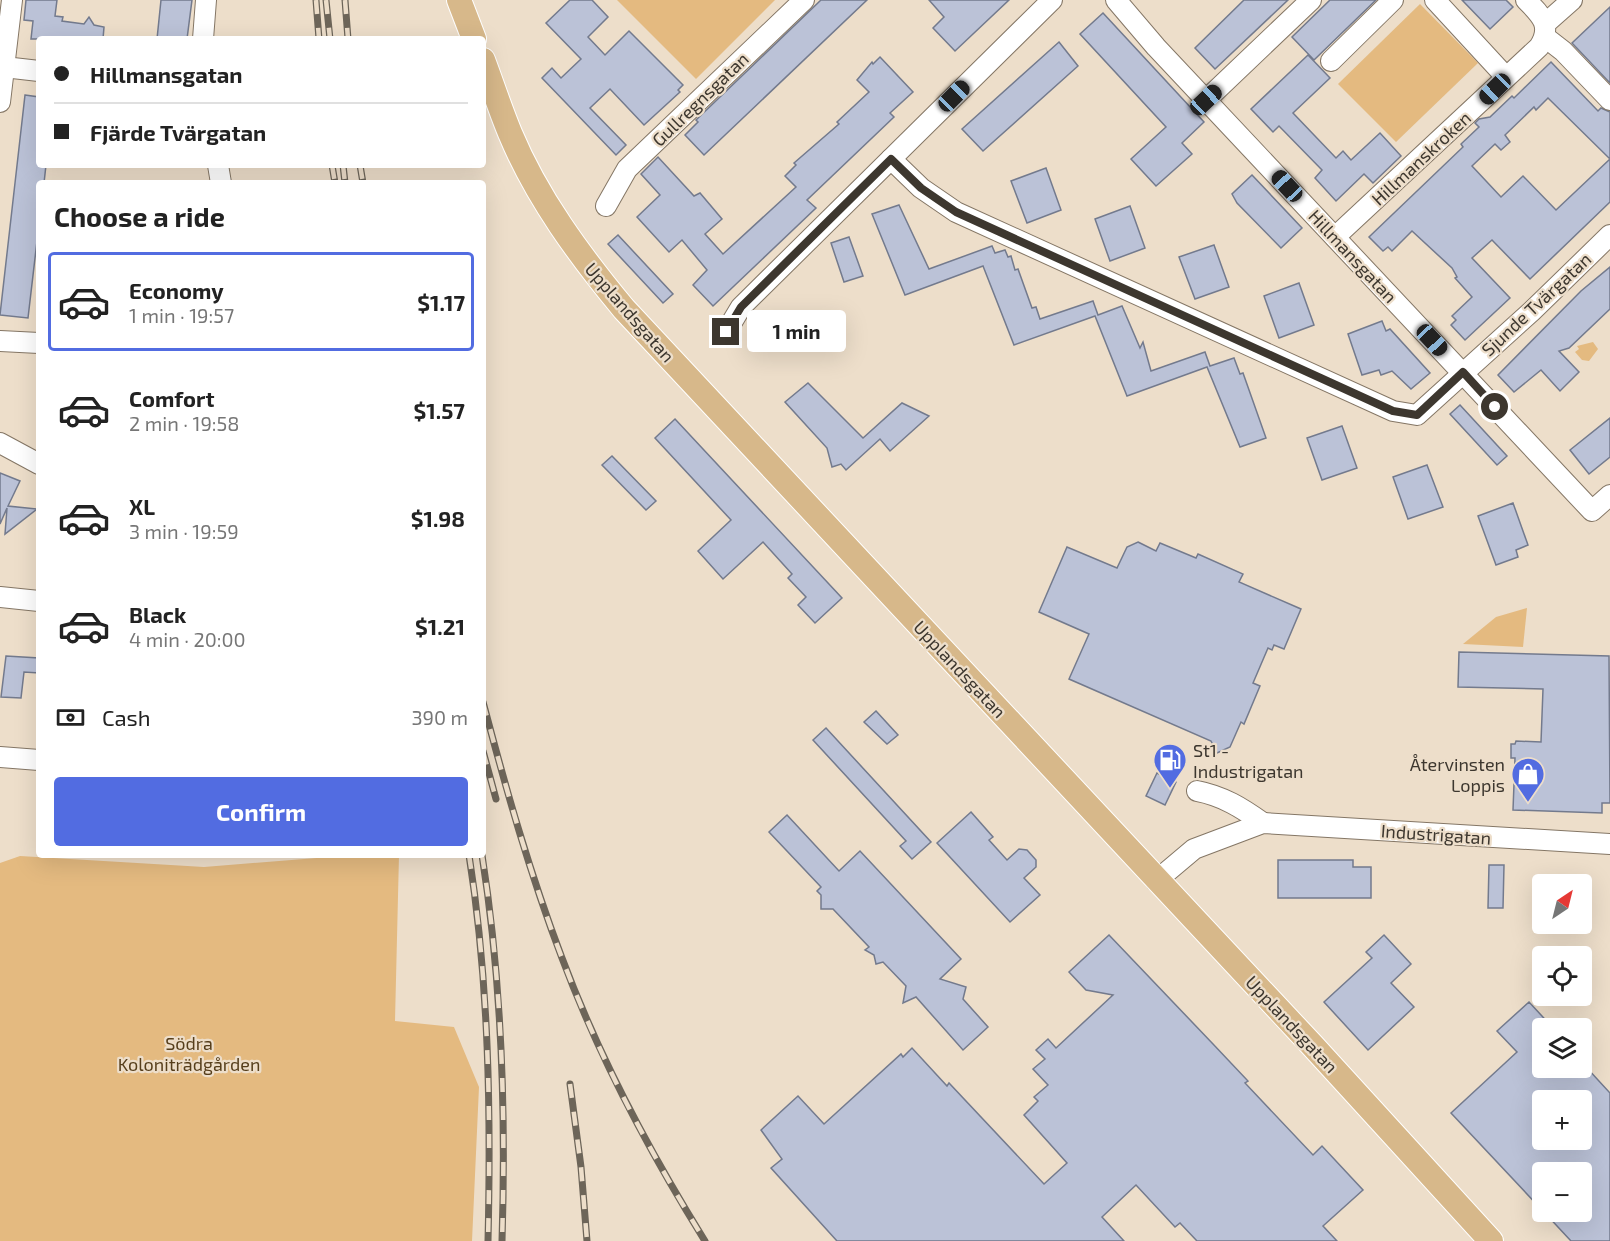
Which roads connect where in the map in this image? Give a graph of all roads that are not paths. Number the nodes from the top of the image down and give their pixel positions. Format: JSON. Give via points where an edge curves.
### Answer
{"nodes":[{"id":1,"x":12,"y":0,"type":"edge"},
{"id":2,"x":206,"y":0,"type":"edge"},
{"id":3,"x":459,"y":0,"type":"edge"},
{"id":4,"x":476,"y":0,"type":"edge"},
{"id":5,"x":804,"y":0,"type":"edge"},
{"id":6,"x":1052,"y":0,"type":"edge"},
{"id":7,"x":1116,"y":0,"type":"edge"},
{"id":8,"x":1311,"y":0,"type":"edge"},
{"id":9,"x":1393,"y":0,"type":"edge"},
{"id":10,"x":1435,"y":0,"type":"edge"},
{"id":11,"x":1526,"y":0,"type":"edge"},
{"id":12,"x":1572,"y":0,"type":"edge"},
{"id":13,"x":1545,"y":30,"type":"junction"},
{"id":14,"x":203,"y":36,"type":"edge"},
{"id":15,"x":475,"y":36,"type":"edge"},
{"id":16,"x":476,"y":36,"type":"edge"},
{"id":17,"x":1330,"y":61,"type":"dead end"},
{"id":18,"x":486,"y":68,"type":"edge"},
{"id":19,"x":36,"y":71,"type":"edge"},
{"id":20,"x":2,"y":73,"type":"edge"},
{"id":21,"x":1506,"y":77,"type":"junction"},
{"id":22,"x":1206,"y":100,"type":"junction"},
{"id":23,"x":1610,"y":100,"type":"edge"},
{"id":24,"x":0,"y":102,"type":"edge"},
{"id":25,"x":891,"y":159,"type":"junction"},
{"id":26,"x":606,"y":206,"type":"dead end"},
{"id":27,"x":1610,"y":235,"type":"edge"},
{"id":28,"x":1335,"y":237,"type":"junction"},
{"id":29,"x":726,"y":332,"type":"dead end"},
{"id":30,"x":0,"y":341,"type":"edge"},
{"id":31,"x":36,"y":343,"type":"edge"},
{"id":32,"x":1463,"y":372,"type":"junction"},
{"id":33,"x":0,"y":443,"type":"edge"},
{"id":34,"x":36,"y":462,"type":"edge"},
{"id":35,"x":1610,"y":495,"type":"edge"},
{"id":36,"x":0,"y":597,"type":"edge"},
{"id":37,"x":36,"y":601,"type":"edge"},
{"id":38,"x":0,"y":757,"type":"edge"},
{"id":39,"x":36,"y":760,"type":"edge"},
{"id":40,"x":1197,"y":791,"type":"dead end"},
{"id":41,"x":1263,"y":823,"type":"junction"},
{"id":42,"x":1610,"y":844,"type":"edge"},
{"id":43,"x":1156,"y":881,"type":"junction"},
{"id":44,"x":1491,"y":1241,"type":"edge"}],
"edges":[{"from":1,"to":20,"type":"street"},
{"from":2,"to":14,"type":"street"},
{"from":3,"to":15,"type":"main road"},
{"from":4,"to":16,"type":"main road"},
{"from":5,"to":26,"type":"street","name":"Gullregnsgatan","via":[[627,169]]},
{"from":6,"to":25,"type":"street"},
{"from":7,"to":22,"type":"street","name":"Hillmansgatan"},
{"from":8,"to":22,"type":"street"},
{"from":9,"to":17,"type":"street"},
{"from":10,"to":21,"type":"street"},
{"from":11,"to":13,"type":"street"},
{"from":12,"to":13,"type":"street","name":"Hillmanskroken"},
{"from":13,"to":21,"type":"street","name":"Hillmanskroken","via":[[1539,47]]},
{"from":13,"to":23,"type":"street"},
{"from":18,"to":43,"type":"main road","name":"Upplandsgatan","via":[[511,135],[550,209],[589,267]]},
{"from":19,"to":20,"type":"street"},
{"from":20,"to":24,"type":"street"},
{"from":21,"to":28,"type":"street","name":"Hillmanskroken"},
{"from":22,"to":28,"type":"street","name":"Hillmansgatan"},
{"from":25,"to":29,"type":"street","via":[[741,307]]},
{"from":25,"to":32,"type":"street","name":"Sjunde Tvärgatan","via":[[921,188],[956,212],[1393,411],[1417,415]]},
{"from":27,"to":32,"type":"street","name":"Sjunde Tvärgatan"},
{"from":28,"to":32,"type":"street","name":"Hillmansgatan"},
{"from":30,"to":31,"type":"street"},
{"from":32,"to":35,"type":"street","name":"Hillmansgatan","via":[[1593,511]]},
{"from":33,"to":34,"type":"street"},
{"from":36,"to":37,"type":"street"},
{"from":38,"to":39,"type":"street"},
{"from":40,"to":41,"type":"street","via":[[1216,794]]},
{"from":41,"to":42,"type":"street","name":"Industrigatan"},
{"from":41,"to":43,"type":"street","name":"Industrigatan","via":[[1194,849]]},
{"from":43,"to":44,"type":"main road","name":"Upplandsgatan"}]}
